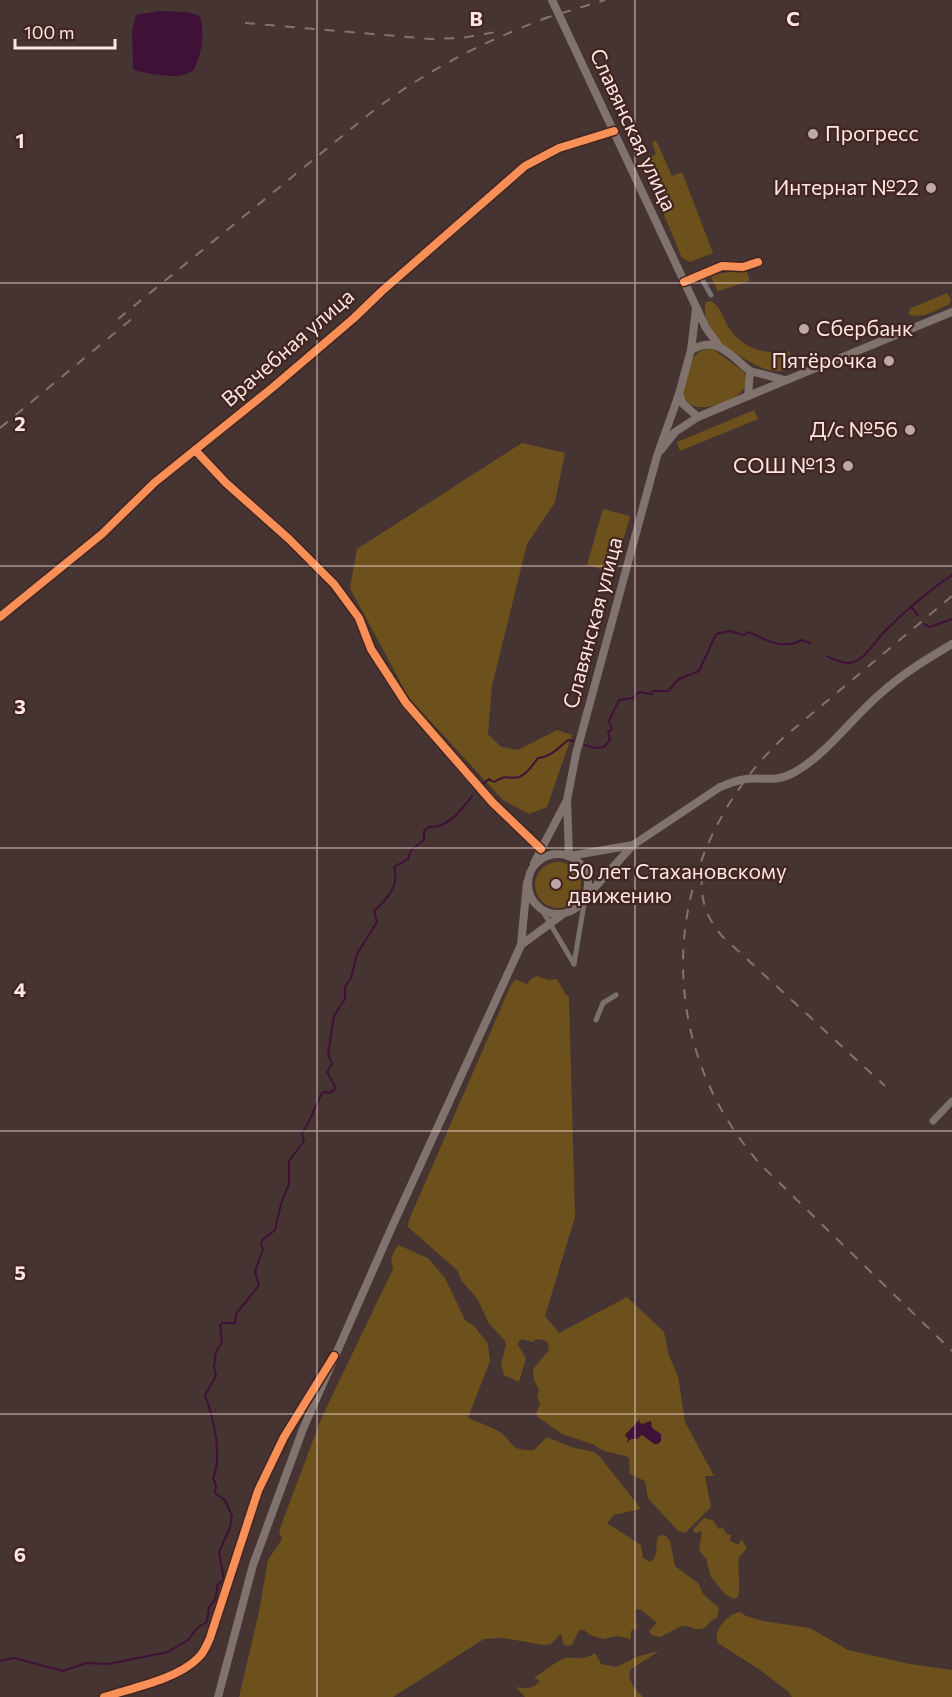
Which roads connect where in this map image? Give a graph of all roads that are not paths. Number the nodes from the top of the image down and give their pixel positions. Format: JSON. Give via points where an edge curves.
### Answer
{"nodes":[{"id":1,"x":552,"y":0,"type":"edge"},
{"id":2,"x":614,"y":131,"type":"junction"},
{"id":3,"x":758,"y":262,"type":"dead end"},
{"id":4,"x":699,"y":274,"type":"junction"},
{"id":5,"x":684,"y":282,"type":"junction"},
{"id":6,"x":711,"y":296,"type":"dead end"},
{"id":7,"x":696,"y":308,"type":"junction"},
{"id":8,"x":952,"y":312,"type":"edge"},
{"id":9,"x":718,"y":346,"type":"junction"},
{"id":10,"x":691,"y":350,"type":"junction"},
{"id":11,"x":750,"y":371,"type":"junction"},
{"id":12,"x":785,"y":380,"type":"junction"},
{"id":13,"x":679,"y":394,"type":"junction"},
{"id":14,"x":748,"y":396,"type":"junction"},
{"id":15,"x":698,"y":417,"type":"junction"},
{"id":16,"x":195,"y":450,"type":"junction"},
{"id":17,"x":657,"y":456,"type":"junction"},
{"id":18,"x":0,"y":617,"type":"edge"},
{"id":19,"x":952,"y":644,"type":"edge"},
{"id":20,"x":567,"y":801,"type":"junction"},
{"id":21,"x":633,"y":845,"type":"junction"},
{"id":22,"x":541,"y":849,"type":"junction"},
{"id":23,"x":569,"y":856,"type":"junction"},
{"id":24,"x":531,"y":870,"type":"junction"},
{"id":25,"x":527,"y":883,"type":"junction"},
{"id":26,"x":585,"y":898,"type":"junction"},
{"id":27,"x":542,"y":910,"type":"junction"},
{"id":28,"x":563,"y":914,"type":"junction"},
{"id":29,"x":550,"y":923,"type":"junction"},
{"id":30,"x":521,"y":945,"type":"junction"},
{"id":31,"x":616,"y":995,"type":"dead end"},
{"id":32,"x":596,"y":1020,"type":"dead end"},
{"id":33,"x":952,"y":1101,"type":"edge"},
{"id":34,"x":933,"y":1121,"type":"dead end"},
{"id":35,"x":334,"y":1356,"type":"junction"},
{"id":36,"x":104,"y":1697,"type":"edge"},
{"id":37,"x":218,"y":1697,"type":"edge"}],
"edges":[{"from":1,"to":2,"type":"main road","name":"Славянская улица"},
{"from":2,"to":5,"type":"main road","name":"Славянская улица"},
{"from":2,"to":16,"type":"street","name":"Врачебная улица","via":[[560,148],[525,166],[354,318]]},
{"from":3,"to":4,"type":"street","via":[[743,267],[722,266]]},
{"from":4,"to":5,"type":"street"},
{"from":4,"to":6,"type":"street"},
{"from":5,"to":7,"type":"main road","name":"Славянская улица"},
{"from":7,"to":9,"type":"main road","name":"Славянская улица"},
{"from":7,"to":10,"type":"main road"},
{"from":8,"to":12,"type":"main road"},
{"from":9,"to":10,"type":"main road","via":[[706,344]]},
{"from":9,"to":11,"type":"main road"},
{"from":10,"to":13,"type":"main road"},
{"from":11,"to":12,"type":"main road"},
{"from":11,"to":14,"type":"main road"},
{"from":12,"to":14,"type":"main road"},
{"from":13,"to":15,"type":"main road","via":[[683,404]]},
{"from":13,"to":17,"type":"main road","name":"Славянская улица"},
{"from":14,"to":15,"type":"main road"},
{"from":15,"to":17,"type":"main road","via":[[675,432]]},
{"from":16,"to":18,"type":"street","name":"Врачебная улица","via":[[102,534]]},
{"from":16,"to":22,"type":"street","via":[[334,584],[359,618],[371,649],[406,703],[493,803]]},
{"from":17,"to":20,"type":"main road","name":"Славянская улица","via":[[576,754]]},
{"from":19,"to":21,"type":"main road","via":[[880,693],[796,771],[774,780],[747,778],[732,782]]},
{"from":20,"to":22,"type":"main road","name":"Славянская улица"},
{"from":20,"to":23,"type":"main road","name":"Славянская улица"},
{"from":21,"to":23,"type":"main road"},
{"from":21,"to":26,"type":"main road"},
{"from":22,"to":24,"type":"main road","name":"Славянская улица"},
{"from":23,"to":24,"type":"main road","via":[[546,856]]},
{"from":23,"to":26,"type":"main road","via":[[587,874]]},
{"from":24,"to":25,"type":"main road"},
{"from":25,"to":27,"type":"main road","via":[[532,902]]},
{"from":25,"to":30,"type":"main road"},
{"from":26,"to":28,"type":"main road","via":[[577,908]]},
{"from":26,"to":29,"type":"street","via":[[574,964]]},
{"from":27,"to":28,"type":"main road"},
{"from":27,"to":29,"type":"street"},
{"from":28,"to":29,"type":"main road"},
{"from":29,"to":30,"type":"main road"},
{"from":30,"to":35,"type":"main road"},
{"from":31,"to":32,"type":"street","via":[[603,1003]]},
{"from":33,"to":34,"type":"street"},
{"from":35,"to":36,"type":"street","via":[[284,1437],[258,1491],[201,1656],[155,1681]]},
{"from":35,"to":37,"type":"main road","via":[[257,1555]]}]}
